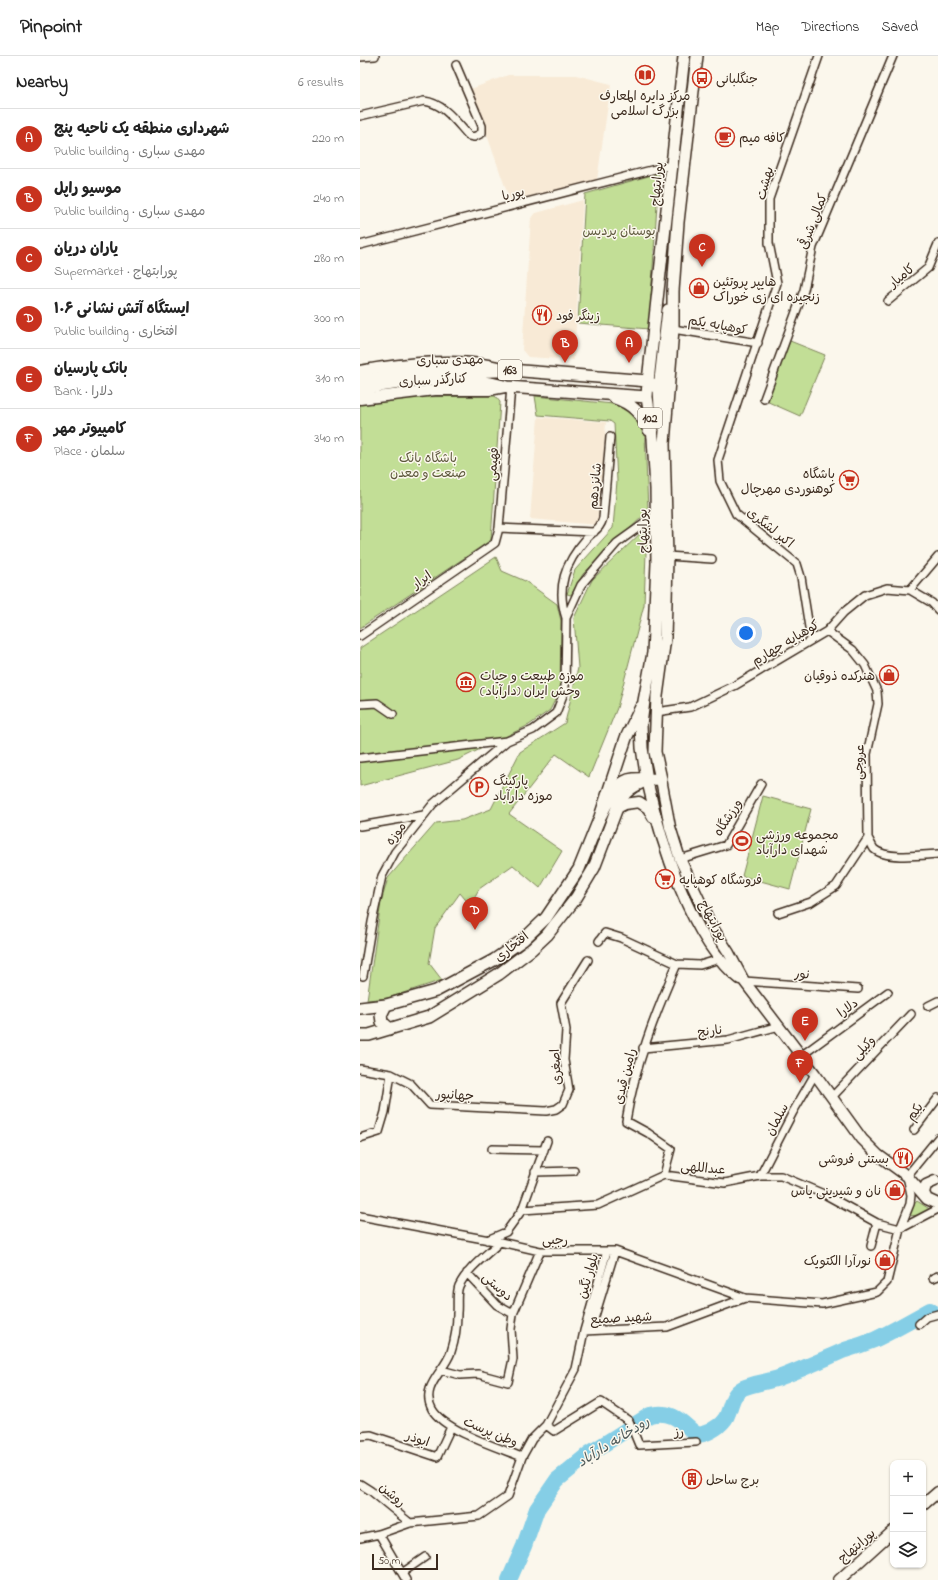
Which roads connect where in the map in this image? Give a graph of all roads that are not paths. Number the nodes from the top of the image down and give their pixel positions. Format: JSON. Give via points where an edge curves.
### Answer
{"nodes":[{"id":1,"x":375,"y":56,"type":"edge"},
{"id":2,"x":684,"y":56,"type":"edge"},
{"id":3,"x":697,"y":56,"type":"edge"},
{"id":4,"x":819,"y":56,"type":"edge"},
{"id":5,"x":893,"y":56,"type":"edge"},
{"id":6,"x":360,"y":57,"type":"edge"},
{"id":7,"x":456,"y":65,"type":"dead end"},
{"id":8,"x":680,"y":82,"type":"junction"},
{"id":9,"x":694,"y":83,"type":"junction"},
{"id":10,"x":360,"y":116,"type":"edge"},
{"id":11,"x":671,"y":165,"type":"junction"},
{"id":12,"x":684,"y":166,"type":"junction"},
{"id":13,"x":938,"y":244,"type":"edge"},
{"id":14,"x":360,"y":245,"type":"edge"},
{"id":15,"x":673,"y":291,"type":"junction"},
{"id":16,"x":888,"y":301,"type":"dead end"},
{"id":17,"x":673,"y":329,"type":"junction"},
{"id":18,"x":758,"y":343,"type":"junction"},
{"id":19,"x":510,"y":370,"type":"junction"},
{"id":20,"x":360,"y":371,"type":"edge"},
{"id":21,"x":565,"y":375,"type":"junction"},
{"id":22,"x":360,"y":381,"type":"edge"},
{"id":23,"x":648,"y":381,"type":"junction"},
{"id":24,"x":510,"y":387,"type":"junction"},
{"id":25,"x":659,"y":389,"type":"junction"},
{"id":26,"x":360,"y":390,"type":"edge"},
{"id":27,"x":563,"y":392,"type":"junction"},
{"id":28,"x":603,"y":394,"type":"junction"},
{"id":29,"x":647,"y":397,"type":"junction"},
{"id":30,"x":360,"y":399,"type":"edge"},
{"id":31,"x":764,"y":399,"type":"dead end"},
{"id":32,"x":610,"y":437,"type":"dead end"},
{"id":33,"x":652,"y":438,"type":"junction"},
{"id":34,"x":664,"y":444,"type":"junction"},
{"id":35,"x":656,"y":515,"type":"junction"},
{"id":36,"x":499,"y":528,"type":"junction"},
{"id":37,"x":594,"y":532,"type":"junction"},
{"id":38,"x":495,"y":543,"type":"joint"},
{"id":39,"x":667,"y":556,"type":"junction"},
{"id":40,"x":938,"y":557,"type":"edge"},
{"id":41,"x":712,"y":559,"type":"dead end"},
{"id":42,"x":910,"y":590,"type":"junction"},
{"id":43,"x":938,"y":610,"type":"edge"},
{"id":44,"x":566,"y":618,"type":"junction"},
{"id":45,"x":827,"y":632,"type":"junction"},
{"id":46,"x":360,"y":636,"type":"edge"},
{"id":47,"x":811,"y":640,"type":"junction"},
{"id":48,"x":657,"y":696,"type":"junction"},
{"id":49,"x":644,"y":701,"type":"junction"},
{"id":50,"x":360,"y":704,"type":"edge"},
{"id":51,"x":656,"y":712,"type":"junction"},
{"id":52,"x":393,"y":714,"type":"dead end"},
{"id":53,"x":507,"y":741,"type":"junction"},
{"id":54,"x":360,"y":758,"type":"edge"},
{"id":55,"x":661,"y":779,"type":"junction"},
{"id":56,"x":647,"y":780,"type":"junction"},
{"id":57,"x":761,"y":784,"type":"dead end"},
{"id":58,"x":617,"y":808,"type":"junction"},
{"id":59,"x":424,"y":816,"type":"junction"},
{"id":60,"x":600,"y":817,"type":"junction"},
{"id":61,"x":656,"y":823,"type":"junction"},
{"id":62,"x":360,"y":826,"type":"edge"},
{"id":63,"x":868,"y":838,"type":"junction"},
{"id":64,"x":938,"y":854,"type":"edge"},
{"id":65,"x":680,"y":859,"type":"junction"},
{"id":66,"x":778,"y":913,"type":"dead end"},
{"id":67,"x":540,"y":924,"type":"junction"},
{"id":68,"x":549,"y":932,"type":"junction"},
{"id":69,"x":600,"y":941,"type":"dead end"},
{"id":70,"x":720,"y":959,"type":"junction"},
{"id":71,"x":588,"y":960,"type":"dead end"},
{"id":72,"x":677,"y":964,"type":"junction"},
{"id":73,"x":363,"y":976,"type":"dead end"},
{"id":74,"x":744,"y":981,"type":"junction"},
{"id":75,"x":858,"y":989,"type":"dead end"},
{"id":76,"x":888,"y":992,"type":"dead end"},
{"id":77,"x":938,"y":1001,"type":"edge"},
{"id":78,"x":386,"y":1005,"type":"junction"},
{"id":79,"x":928,"y":1006,"type":"dead end"},
{"id":80,"x":360,"y":1008,"type":"edge"},
{"id":81,"x":911,"y":1014,"type":"dead end"},
{"id":82,"x":779,"y":1026,"type":"junction"},
{"id":83,"x":390,"y":1030,"type":"junction"},
{"id":84,"x":360,"y":1035,"type":"edge"},
{"id":85,"x":643,"y":1048,"type":"junction"},
{"id":86,"x":801,"y":1056,"type":"junction"},
{"id":87,"x":360,"y":1069,"type":"edge"},
{"id":88,"x":391,"y":1074,"type":"junction"},
{"id":89,"x":816,"y":1074,"type":"junction"},
{"id":90,"x":832,"y":1097,"type":"junction"},
{"id":91,"x":938,"y":1098,"type":"edge"},
{"id":92,"x":936,"y":1107,"type":"edge"},
{"id":93,"x":489,"y":1108,"type":"joint"},
{"id":94,"x":914,"y":1130,"type":"dead end"},
{"id":95,"x":360,"y":1138,"type":"edge"},
{"id":96,"x":938,"y":1138,"type":"edge"},
{"id":97,"x":547,"y":1141,"type":"dead end"},
{"id":98,"x":492,"y":1149,"type":"dead end"},
{"id":99,"x":544,"y":1150,"type":"junction"},
{"id":100,"x":574,"y":1171,"type":"dead end"},
{"id":101,"x":535,"y":1172,"type":"junction"},
{"id":102,"x":664,"y":1175,"type":"junction"},
{"id":103,"x":760,"y":1176,"type":"junction"},
{"id":104,"x":907,"y":1176,"type":"junction"},
{"id":105,"x":936,"y":1182,"type":"edge"},
{"id":106,"x":927,"y":1200,"type":"junction"},
{"id":107,"x":938,"y":1204,"type":"edge"},
{"id":108,"x":938,"y":1209,"type":"edge"},
{"id":109,"x":522,"y":1210,"type":"junction"},
{"id":110,"x":360,"y":1216,"type":"edge"},
{"id":111,"x":877,"y":1223,"type":"junction"},
{"id":112,"x":900,"y":1229,"type":"junction"},
{"id":113,"x":486,"y":1240,"type":"junction"},
{"id":114,"x":500,"y":1242,"type":"junction"},
{"id":115,"x":871,"y":1246,"type":"dead end"},
{"id":116,"x":540,"y":1251,"type":"junction"},
{"id":117,"x":607,"y":1251,"type":"junction"},
{"id":118,"x":615,"y":1251,"type":"junction"},
{"id":119,"x":468,"y":1273,"type":"junction"},
{"id":120,"x":746,"y":1298,"type":"junction"},
{"id":121,"x":513,"y":1314,"type":"junction"},
{"id":122,"x":938,"y":1314,"type":"edge"},
{"id":123,"x":919,"y":1324,"type":"dead end"},
{"id":124,"x":587,"y":1330,"type":"junction"},
{"id":125,"x":441,"y":1370,"type":"junction"},
{"id":126,"x":546,"y":1425,"type":"junction"},
{"id":127,"x":451,"y":1427,"type":"junction"},
{"id":128,"x":360,"y":1436,"type":"edge"},
{"id":129,"x":696,"y":1442,"type":"dead end"},
{"id":130,"x":522,"y":1457,"type":"junction"},
{"id":131,"x":360,"y":1484,"type":"edge"},
{"id":132,"x":938,"y":1492,"type":"edge"},
{"id":133,"x":926,"y":1502,"type":"edge"},
{"id":134,"x":410,"y":1523,"type":"junction"},
{"id":135,"x":892,"y":1532,"type":"edge"},
{"id":136,"x":379,"y":1534,"type":"junction"},
{"id":137,"x":360,"y":1538,"type":"edge"},
{"id":138,"x":426,"y":1557,"type":"dead end"},
{"id":139,"x":402,"y":1573,"type":"junction"},
{"id":140,"x":406,"y":1580,"type":"edge"},
{"id":141,"x":839,"y":1580,"type":"edge"}],
"edges":[{"from":1,"to":6,"type":"street"},
{"from":2,"to":8,"type":"main road","name":"پورابتهاج","number":"102"},
{"from":3,"to":9,"type":"main road","name":"پورابتهاج","number":"102"},
{"from":4,"to":18,"type":"street","name":"بهشت","via":[[770,199],[769,243],[777,283]]},
{"from":5,"to":31,"type":"street","name":"کمالی شرقی","via":[[813,247],[804,290]]},
{"from":7,"to":10,"type":"street","via":[[482,126],[482,133],[469,136],[441,107],[432,102],[424,101]]},
{"from":8,"to":9,"type":"main road"},
{"from":8,"to":11,"type":"main road","name":"پورابتهاج","number":"102"},
{"from":9,"to":12,"type":"main road","name":"پورابتهاج","number":"102"},
{"from":11,"to":12,"type":"main road"},
{"from":11,"to":14,"type":"street","name":"پوریا"},
{"from":11,"to":23,"type":"main road","name":"پورابتهاج","number":"102"},
{"from":12,"to":15,"type":"main road","name":"پورابتهاج","number":"102"},
{"from":13,"to":16,"type":"street","name":"کامیار","via":[[928,268]]},
{"from":15,"to":17,"type":"main road","name":"پورابتهاج","number":"102"},
{"from":15,"to":25,"type":"main road","via":[[666,319]]},
{"from":17,"to":18,"type":"street","name":"کوهپایه یکم"},
{"from":17,"to":34,"type":"main road","name":"پورابتهاج","number":"102"},
{"from":18,"to":47,"type":"street","name":"اکبر لشگری","via":[[718,460],[720,481],[736,514],[797,564]]},
{"from":19,"to":20,"type":"main road","name":"کنارگذر سباری","via":[[491,364],[435,363]]},
{"from":19,"to":21,"type":"main road","name":"مهدی سباری","number":"163"},
{"from":19,"to":22,"type":"main road","name":"مهدی سباری","number":"163","via":[[434,371]]},
{"from":21,"to":23,"type":"main road","name":"مهدی سباری","number":"163"},
{"from":21,"to":27,"type":"main road"},
{"from":23,"to":25,"type":"main road"},
{"from":23,"to":29,"type":"main road","name":"پورابتهاج","number":"102"},
{"from":24,"to":26,"type":"main road","number":"163","via":[[489,382],[441,381],[404,383]]},
{"from":24,"to":27,"type":"main road","number":"163"},
{"from":24,"to":30,"type":"main road","name":"کنارگذر سباری","via":[[405,392]]},
{"from":24,"to":36,"type":"street","name":"فهیمی"},
{"from":25,"to":34,"type":"main road","via":[[659,417]]},
{"from":27,"to":28,"type":"main road","number":"163"},
{"from":28,"to":29,"type":"main road","number":"163"},
{"from":28,"to":33,"type":"main road","via":[[623,400],[640,413]]},
{"from":29,"to":33,"type":"main road","name":"پورابتهاج","number":"102"},
{"from":32,"to":37,"type":"street","name":"شانزدهم","via":[[603,518],[601,527]]},
{"from":33,"to":35,"type":"main road","name":"پورابتهاج","number":"102"},
{"from":34,"to":39,"type":"main road","name":"پورابتهاج","number":"102"},
{"from":35,"to":44,"type":"street","via":[[616,543],[581,585]]},
{"from":35,"to":49,"type":"main road","name":"پورابتهاج","number":"102","via":[[653,653]]},
{"from":36,"to":37,"type":"street"},
{"from":36,"to":38,"type":"street","name":"فهیمی"},
{"from":37,"to":44,"type":"street","name":"شانزدهم","via":[[575,553],[564,571],[562,605]]},
{"from":38,"to":46,"type":"street","name":"ابرار"},
{"from":39,"to":41,"type":"street"},
{"from":39,"to":48,"type":"main road","name":"پورابتهاج","number":"102","via":[[665,638]]},
{"from":40,"to":42,"type":"street"},
{"from":42,"to":43,"type":"street","name":"کوهپایه چهارم","via":[[932,603]]},
{"from":42,"to":45,"type":"street","name":"کوهپایه چهارم","via":[[887,588],[864,595],[844,612]]},
{"from":44,"to":53,"type":"street","via":[[565,690],[556,713],[533,730]]},
{"from":45,"to":47,"type":"street","name":"کوهپایه چهارم"},
{"from":45,"to":63,"type":"street","name":"عروجی","via":[[854,650],[865,665],[877,691],[878,704],[867,754]]},
{"from":47,"to":51,"type":"street","name":"کوهپایه چهارم","via":[[736,685],[690,707]]},
{"from":48,"to":49,"type":"main road","via":[[652,704]]},
{"from":48,"to":51,"type":"main road","name":"پورابتهاج","number":"102"},
{"from":49,"to":56,"type":"main road","name":"پورابتهاج","number":"102","via":[[642,748]]},
{"from":49,"to":60,"type":"main road","via":[[626,738]]},
{"from":50,"to":52,"type":"street","via":[[377,703]]},
{"from":51,"to":55,"type":"main road","name":"پورابتهاج","number":"102","via":[[655,752]]},
{"from":53,"to":54,"type":"street"},
{"from":53,"to":59,"type":"street","name":"موزه","via":[[433,804]]},
{"from":55,"to":56,"type":"main road"},
{"from":55,"to":65,"type":"main road","name":"پورابتهاج","number":"102","via":[[670,827]]},
{"from":56,"to":58,"type":"main road","name":"افتخاری","via":[[626,792]]},
{"from":56,"to":60,"type":"main road","via":[[633,779],[624,782],[617,788]]},
{"from":56,"to":61,"type":"main road","name":"پورابتهاج","number":"102"},
{"from":57,"to":65,"type":"street","name":"ورزشگاه","via":[[726,845]]},
{"from":58,"to":61,"type":"main road","via":[[639,802],[648,808]]},
{"from":58,"to":68,"type":"main road","name":"افتخاری","via":[[594,868],[576,898]]},
{"from":59,"to":62,"type":"street"},
{"from":59,"to":73,"type":"street","name":"موزه","via":[[395,852],[382,876]]},
{"from":60,"to":67,"type":"main road","name":"افتخاری","via":[[579,869]]},
{"from":61,"to":70,"type":"main road","name":"پورابتهاج","number":"102","via":[[685,896],[704,935]]},
{"from":63,"to":64,"type":"street","via":[[875,850],[887,855]]},
{"from":63,"to":66,"type":"street","via":[[836,886],[811,902]]},
{"from":65,"to":74,"type":"main road","name":"پورابتهاج","number":"102","via":[[711,925]]},
{"from":67,"to":68,"type":"main road"},
{"from":67,"to":78,"type":"main road","name":"افتخاری","via":[[523,940],[494,960],[436,991]]},
{"from":68,"to":83,"type":"main road","name":"افتخاری","via":[[532,949],[499,974],[430,1017]]},
{"from":69,"to":72,"type":"street","via":[[605,933]]},
{"from":70,"to":72,"type":"street","via":[[700,965]]},
{"from":70,"to":74,"type":"main road","name":"پورابتهاج","number":"102","via":[[729,970]]},
{"from":71,"to":93,"type":"street","name":"اصغری","via":[[561,1003],[566,1030],[564,1060],[569,1090],[563,1104],[546,1111]]},
{"from":72,"to":85,"type":"street","name":"رامین قیدی"},
{"from":74,"to":75,"type":"street","name":"نور"},
{"from":74,"to":82,"type":"main road","name":"پورابتهاج","number":"102"},
{"from":76,"to":86,"type":"street","name":"دلارا"},
{"from":77,"to":79,"type":"street"},
{"from":78,"to":80,"type":"main road","name":"افتخاری"},
{"from":78,"to":83,"type":"main road","via":[[381,1015],[382,1022]]},
{"from":81,"to":90,"type":"street","name":"وکیلی"},
{"from":82,"to":85,"type":"street","name":"نارنج","via":[[728,1040]]},
{"from":82,"to":86,"type":"main road","name":"پورابتهاج","number":"102"},
{"from":83,"to":84,"type":"main road","name":"افتخاری"},
{"from":85,"to":102,"type":"street","name":"رامین قیدی","via":[[626,1121],[671,1149]]},
{"from":86,"to":89,"type":"main road","name":"پورابتهاج","number":"102"},
{"from":87,"to":88,"type":"street","name":"جهانپور"},
{"from":88,"to":93,"type":"street","name":"جهانپور","via":[[411,1084],[430,1105]]},
{"from":88,"to":95,"type":"street","via":[[379,1132]]},
{"from":89,"to":90,"type":"main road","name":"پورابتهاج","number":"102"},
{"from":89,"to":103,"type":"street","name":"سلمان"},
{"from":90,"to":104,"type":"main road","name":"پورابتهاج","number":"102","via":[[862,1139],[878,1155]]},
{"from":91,"to":92,"type":"street","name":"یکم"},
{"from":92,"to":94,"type":"street","name":"یکم"},
{"from":96,"to":104,"type":"street"},
{"from":97,"to":99,"type":"street"},
{"from":98,"to":99,"type":"street"},
{"from":99,"to":101,"type":"street"},
{"from":100,"to":101,"type":"street"},
{"from":101,"to":109,"type":"street"},
{"from":102,"to":103,"type":"street","name":"عبداللهی","via":[[725,1182]]},
{"from":102,"to":109,"type":"street","name":"عبداللهی","via":[[598,1205]]},
{"from":103,"to":111,"type":"street","name":"عبداللهی","via":[[781,1176],[826,1195]]},
{"from":104,"to":105,"type":"main road","number":"102"},
{"from":104,"to":106,"type":"main road","number":"102"},
{"from":104,"to":112,"type":"street","name":"شهید صمیع","via":[[910,1204]]},
{"from":105,"to":106,"type":"main road","via":[[929,1183],[924,1189]]},
{"from":106,"to":107,"type":"main road"},
{"from":108,"to":112,"type":"street"},
{"from":109,"to":113,"type":"street","via":[[506,1232]]},
{"from":110,"to":113,"type":"street","name":"رجبی"},
{"from":111,"to":112,"type":"street","name":"عبداللهی"},
{"from":111,"to":115,"type":"street"},
{"from":112,"to":120,"type":"street","name":"شهید صمیع","via":[[887,1282],[877,1292],[822,1304]]},
{"from":113,"to":114,"type":"street","name":"رجبی"},
{"from":114,"to":116,"type":"street","name":"رجبی"},
{"from":114,"to":119,"type":"street","name":"وطن پرست"},
{"from":116,"to":117,"type":"street","name":"رجبی"},
{"from":116,"to":121,"type":"street"},
{"from":117,"to":118,"type":"street","name":"رجبی"},
{"from":117,"to":124,"type":"street","name":"بلوار نگین"},
{"from":118,"to":120,"type":"street","name":"رجبی"},
{"from":118,"to":124,"type":"street"},
{"from":119,"to":121,"type":"street","name":"دوستی","via":[[497,1305]]},
{"from":119,"to":125,"type":"street","name":"وطن پرست","via":[[458,1287],[451,1351]]},
{"from":120,"to":124,"type":"street","name":"شهید صمیع","via":[[667,1327]]},
{"from":121,"to":125,"type":"street","via":[[510,1329],[513,1359],[508,1382],[478,1374],[460,1375]]},
{"from":122,"to":123,"type":"street","via":[[927,1317]]},
{"from":124,"to":126,"type":"street","name":"شهید صمیع","via":[[576,1369]]},
{"from":125,"to":127,"type":"street","name":"وطن پرست","via":[[429,1389],[429,1400],[435,1413]]},
{"from":126,"to":129,"type":"street","name":"رز","via":[[554,1431],[601,1402],[629,1421],[639,1446]]},
{"from":126,"to":130,"type":"street","name":"شهید صمیع","via":[[532,1440]]},
{"from":127,"to":128,"type":"street","name":"ابوذر","via":[[437,1457],[371,1435]]},
{"from":127,"to":130,"type":"street","name":"وطن پرست"},
{"from":130,"to":134,"type":"street","name":"شهید صمیع","via":[[508,1496],[479,1516]]},
{"from":131,"to":134,"type":"street","name":"روشن"},
{"from":132,"to":133,"type":"main road"},
{"from":134,"to":136,"type":"street","name":"شهید صمیع"},
{"from":135,"to":141,"type":"main road","name":"پورابتهاج"},
{"from":136,"to":137,"type":"street","name":"شهید صمیع"},
{"from":136,"to":139,"type":"street"},
{"from":138,"to":139,"type":"street"},
{"from":139,"to":140,"type":"street"}]}
